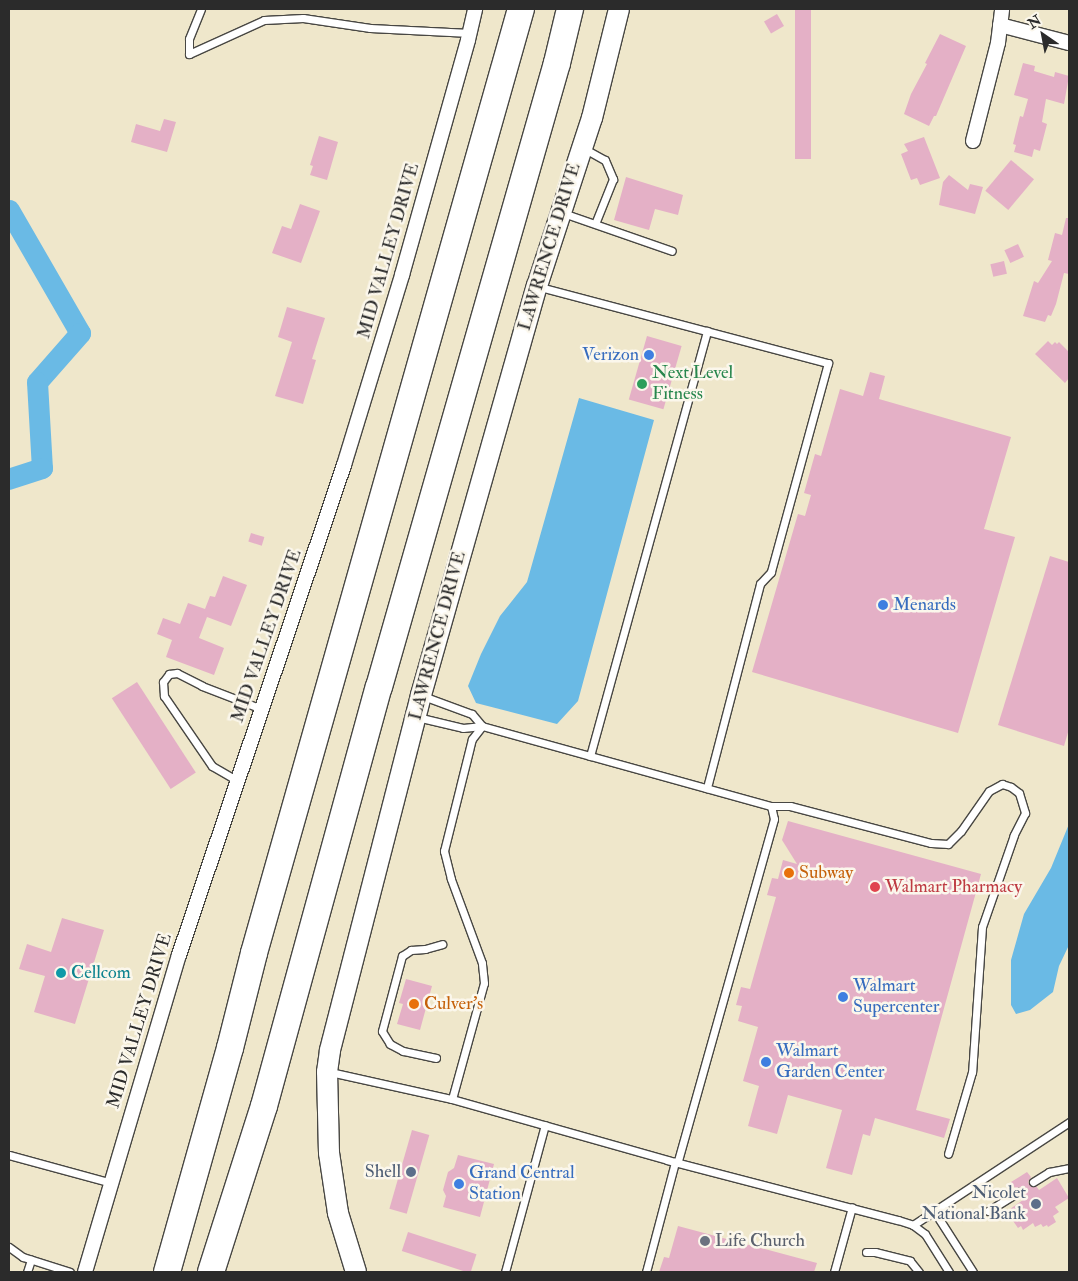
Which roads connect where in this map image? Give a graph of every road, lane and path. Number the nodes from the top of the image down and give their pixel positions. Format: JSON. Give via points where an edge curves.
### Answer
{"nodes":[{"id":1,"x":201,"y":9,"type":"edge"},
{"id":2,"x":475,"y":9,"type":"edge"},
{"id":3,"x":521,"y":9,"type":"edge"},
{"id":4,"x":570,"y":9,"type":"edge"},
{"id":5,"x":619,"y":9,"type":"edge"},
{"id":6,"x":1002,"y":9,"type":"edge"},
{"id":7,"x":1000,"y":26,"type":"junction"},
{"id":8,"x":470,"y":33,"type":"junction"},
{"id":9,"x":1069,"y":43,"type":"edge"},
{"id":10,"x":973,"y":141,"type":"dead end"},
{"id":11,"x":582,"y":147,"type":"junction"},
{"id":12,"x":560,"y":212,"type":"junction"},
{"id":13,"x":595,"y":224,"type":"junction"},
{"id":14,"x":672,"y":251,"type":"dead end"},
{"id":15,"x":537,"y":286,"type":"junction"},
{"id":16,"x":707,"y":331,"type":"junction"},
{"id":17,"x":421,"y":695,"type":"junction"},
{"id":18,"x":262,"y":709,"type":"junction"},
{"id":19,"x":416,"y":717,"type":"junction"},
{"id":20,"x":482,"y":726,"type":"junction"},
{"id":21,"x":590,"y":756,"type":"junction"},
{"id":22,"x":238,"y":781,"type":"junction"},
{"id":23,"x":707,"y":788,"type":"junction"},
{"id":24,"x":770,"y":806,"type":"junction"},
{"id":25,"x":442,"y":944,"type":"dead end"},
{"id":26,"x":230,"y":1048,"type":"junction"},
{"id":27,"x":436,"y":1058,"type":"dead end"},
{"id":28,"x":327,"y":1072,"type":"junction"},
{"id":29,"x":452,"y":1099,"type":"junction"},
{"id":30,"x":264,"y":1106,"type":"junction"},
{"id":31,"x":1069,"y":1122,"type":"edge"},
{"id":32,"x":545,"y":1125,"type":"junction"},
{"id":33,"x":948,"y":1154,"type":"dead end"},
{"id":34,"x":9,"y":1155,"type":"edge"},
{"id":35,"x":676,"y":1163,"type":"junction"},
{"id":36,"x":1069,"y":1168,"type":"edge"},
{"id":37,"x":1033,"y":1182,"type":"dead end"},
{"id":38,"x":112,"y":1183,"type":"junction"},
{"id":39,"x":1018,"y":1192,"type":"dead end"},
{"id":40,"x":852,"y":1207,"type":"junction"},
{"id":41,"x":934,"y":1211,"type":"junction"},
{"id":42,"x":988,"y":1211,"type":"dead end"},
{"id":43,"x":913,"y":1226,"type":"junction"},
{"id":44,"x":9,"y":1247,"type":"edge"},
{"id":45,"x":866,"y":1252,"type":"dead end"},
{"id":46,"x":31,"y":1260,"type":"junction"},
{"id":47,"x":53,"y":1270,"type":"edge"},
{"id":48,"x":27,"y":1272,"type":"edge"},
{"id":49,"x":70,"y":1272,"type":"edge"},
{"id":50,"x":85,"y":1272,"type":"edge"},
{"id":51,"x":150,"y":1272,"type":"edge"},
{"id":52,"x":167,"y":1272,"type":"edge"},
{"id":53,"x":211,"y":1272,"type":"edge"},
{"id":54,"x":224,"y":1272,"type":"edge"},
{"id":55,"x":356,"y":1272,"type":"edge"},
{"id":56,"x":505,"y":1272,"type":"edge"},
{"id":57,"x":646,"y":1272,"type":"edge"},
{"id":58,"x":834,"y":1272,"type":"edge"},
{"id":59,"x":919,"y":1272,"type":"edge"},
{"id":60,"x":950,"y":1272,"type":"edge"},
{"id":61,"x":972,"y":1272,"type":"edge"}],
"edges":[{"from":1,"to":8,"type":"lane","via":[[189,39],[189,54],[264,20],[303,18],[370,28]]},
{"from":2,"to":8,"type":"street","name":"MID VALLEY DRIVE"},
{"from":3,"to":26,"type":"highway"},
{"from":4,"to":30,"type":"highway"},
{"from":5,"to":11,"type":"main road","name":"LAWRENCE DRIVE"},
{"from":6,"to":7,"type":"street"},
{"from":7,"to":9,"type":"street"},
{"from":7,"to":10,"type":"street"},
{"from":8,"to":18,"type":"street","name":"MID VALLEY DRIVE","via":[[353,437]]},
{"from":11,"to":12,"type":"main road","name":"LAWRENCE DRIVE"},
{"from":11,"to":13,"type":"lane","via":[[605,160],[614,179]]},
{"from":12,"to":13,"type":"lane"},
{"from":12,"to":15,"type":"main road","name":"LAWRENCE DRIVE"},
{"from":13,"to":14,"type":"lane"},
{"from":15,"to":16,"type":"lane"},
{"from":15,"to":17,"type":"main road","name":"LAWRENCE DRIVE"},
{"from":16,"to":21,"type":"lane"},
{"from":16,"to":23,"type":"lane","via":[[828,363],[772,572],[760,584]]},
{"from":17,"to":19,"type":"main road","name":"LAWRENCE DRIVE"},
{"from":17,"to":20,"type":"lane","via":[[472,714]]},
{"from":18,"to":22,"type":"street","name":"MID VALLEY DRIVE"},
{"from":18,"to":22,"type":"lane","via":[[177,673],[169,674],[163,682],[164,696],[212,766]]},
{"from":19,"to":20,"type":"lane","via":[[463,728]]},
{"from":19,"to":28,"type":"main road","name":"LAWRENCE DRIVE","via":[[342,998]]},
{"from":20,"to":21,"type":"lane"},
{"from":20,"to":29,"type":"lane","via":[[472,740],[444,852],[450,879],[482,963],[484,983]]},
{"from":21,"to":23,"type":"lane"},
{"from":22,"to":38,"type":"street","name":"MID VALLEY DRIVE","via":[[179,954]]},
{"from":23,"to":24,"type":"lane"},
{"from":24,"to":33,"type":"lane","via":[[790,806],[931,843],[948,844],[989,790],[1002,784],[1019,793],[1025,813],[1014,835],[982,927],[972,1072]]},
{"from":24,"to":35,"type":"lane","via":[[774,819]]},
{"from":25,"to":27,"type":"lane","via":[[411,950],[402,956],[382,1031],[390,1044],[403,1051]]},
{"from":26,"to":51,"type":"highway"},
{"from":26,"to":52,"type":"highway"},
{"from":28,"to":29,"type":"lane"},
{"from":28,"to":55,"type":"main road","name":"LAWRENCE DRIVE","via":[[333,1183],[338,1213]]},
{"from":29,"to":32,"type":"lane"},
{"from":30,"to":53,"type":"highway"},
{"from":30,"to":54,"type":"highway"},
{"from":31,"to":41,"type":"lane"},
{"from":32,"to":35,"type":"lane"},
{"from":32,"to":56,"type":"lane"},
{"from":34,"to":38,"type":"lane"},
{"from":35,"to":40,"type":"lane"},
{"from":35,"to":57,"type":"lane"},
{"from":36,"to":37,"type":"lane","via":[[1049,1172]]},
{"from":38,"to":50,"type":"street","name":"MID VALLEY DRIVE"},
{"from":39,"to":42,"type":"lane"},
{"from":40,"to":43,"type":"lane"},
{"from":40,"to":58,"type":"lane"},
{"from":41,"to":43,"type":"lane"},
{"from":41,"to":61,"type":"lane"},
{"from":43,"to":60,"type":"lane","via":[[928,1238]]},
{"from":44,"to":46,"type":"lane","via":[[22,1258]]},
{"from":45,"to":59,"type":"lane","via":[[910,1260]]},
{"from":46,"to":47,"type":"lane"},
{"from":46,"to":48,"type":"lane"},
{"from":47,"to":49,"type":"lane"}]}
